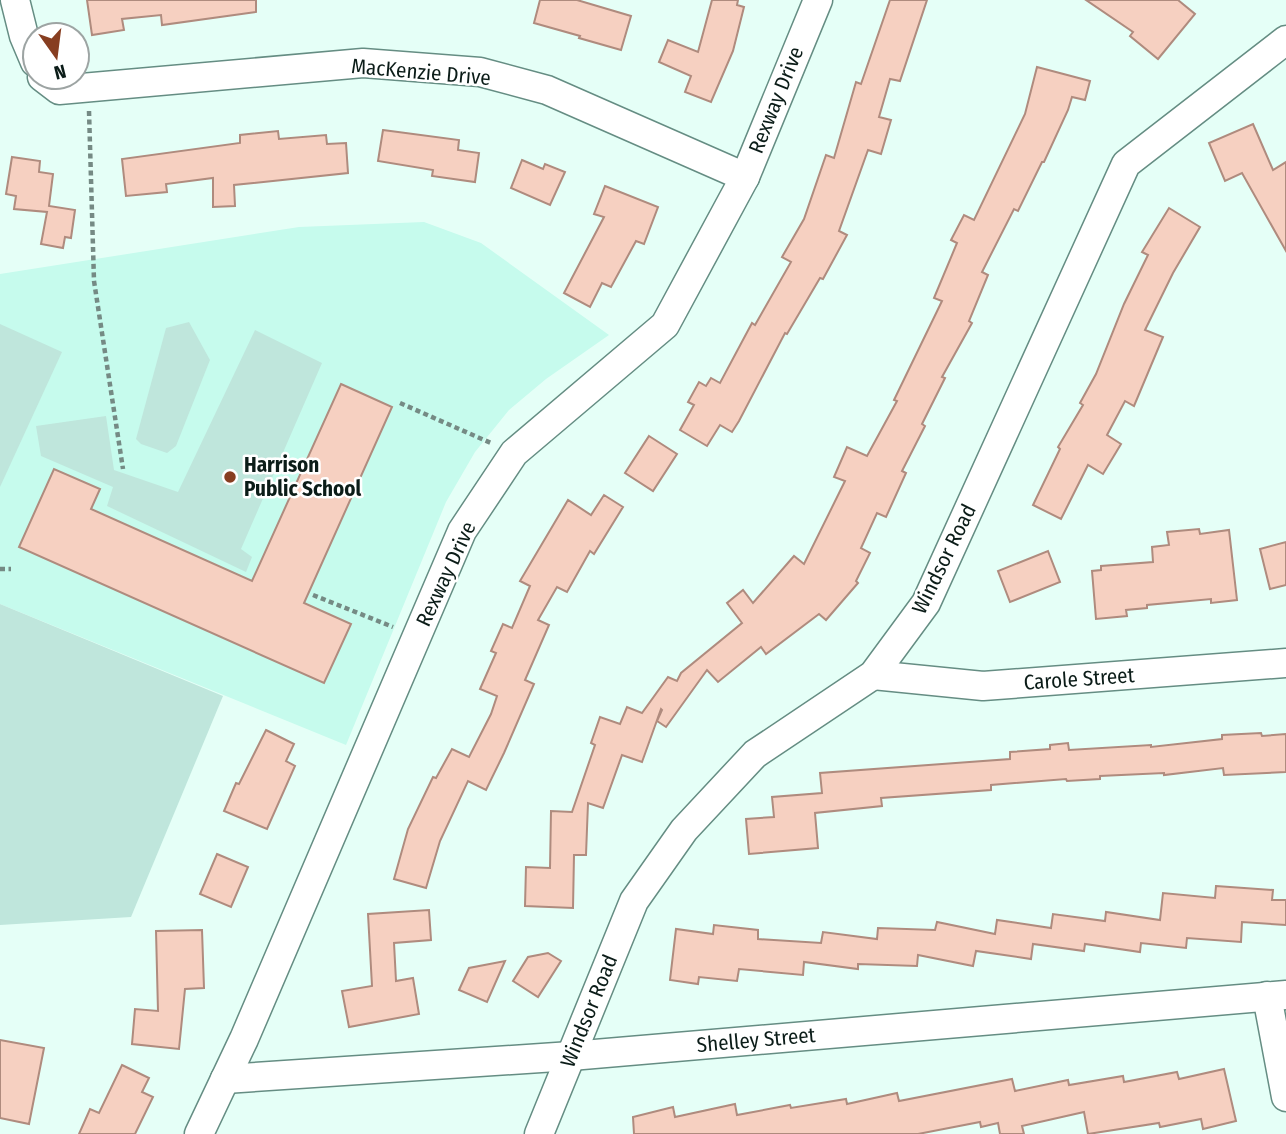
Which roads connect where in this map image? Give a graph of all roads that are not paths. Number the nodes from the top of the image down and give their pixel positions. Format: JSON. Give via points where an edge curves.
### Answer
{"nodes":[{"id":1,"x":15,"y":0,"type":"edge"},
{"id":2,"x":818,"y":0,"type":"edge"},
{"id":3,"x":21,"y":24,"type":"edge"},
{"id":4,"x":1286,"y":40,"type":"edge"},
{"id":5,"x":91,"y":88,"type":"edge"},
{"id":6,"x":745,"y":177,"type":"junction"},
{"id":7,"x":1286,"y":663,"type":"edge"},
{"id":8,"x":873,"y":675,"type":"junction"},
{"id":9,"x":1276,"y":996,"type":"edge"},
{"id":10,"x":571,"y":1056,"type":"junction"},
{"id":11,"x":225,"y":1079,"type":"junction"},
{"id":12,"x":1286,"y":1097,"type":"edge"},
{"id":13,"x":199,"y":1134,"type":"edge"},
{"id":14,"x":538,"y":1134,"type":"edge"}],
"edges":[{"from":1,"to":3,"type":"street"},
{"from":2,"to":6,"type":"street","name":"Rexway Drive"},
{"from":4,"to":8,"type":"street","name":"Windsor Road","via":[[1126,164],[926,603]]},
{"from":5,"to":6,"type":"street","name":"MacKenzie Drive","via":[[363,63],[480,72],[547,90]]},
{"from":6,"to":11,"type":"street","name":"Rexway Drive","via":[[665,325],[514,453],[462,531]]},
{"from":7,"to":8,"type":"street","name":"Carole Street","via":[[983,686]]},
{"from":8,"to":10,"type":"street","name":"Windsor Road","via":[[755,754],[684,831],[634,901]]},
{"from":9,"to":10,"type":"street","name":"Shelley Street"},
{"from":9,"to":12,"type":"street"},
{"from":10,"to":11,"type":"street","name":"Shelley Street"},
{"from":10,"to":14,"type":"street","name":"Windsor Road"},
{"from":11,"to":13,"type":"street","name":"Rexway Drive"}]}
